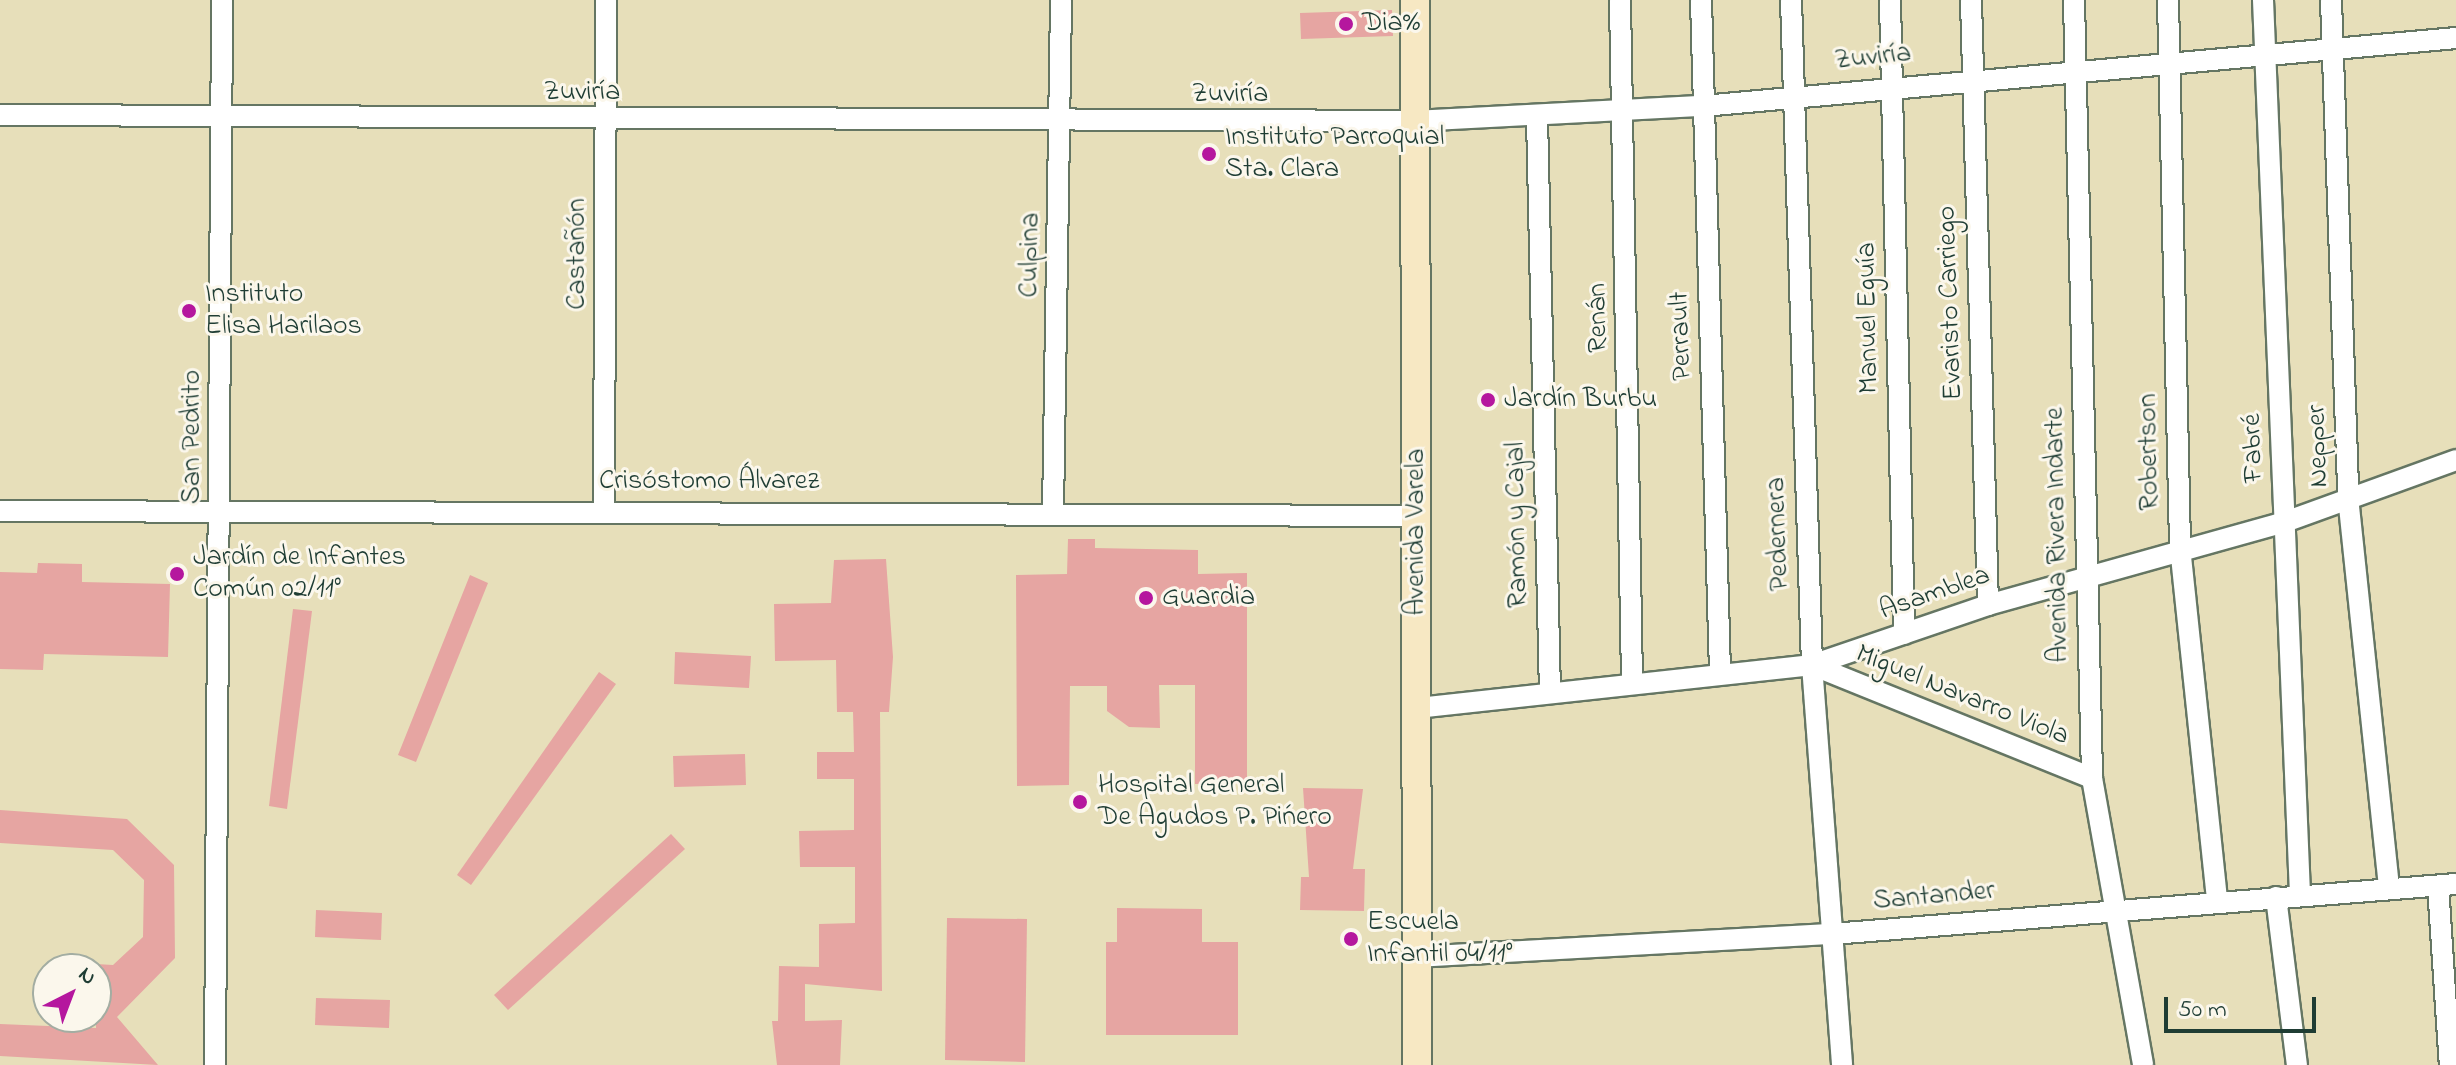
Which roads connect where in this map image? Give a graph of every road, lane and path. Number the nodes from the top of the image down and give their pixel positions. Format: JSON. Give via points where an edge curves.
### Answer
{"nodes":[{"id":1,"x":222,"y":0,"type":"edge"},
{"id":2,"x":606,"y":0,"type":"edge"},
{"id":3,"x":1061,"y":0,"type":"edge"},
{"id":4,"x":1415,"y":0,"type":"edge"},
{"id":5,"x":1620,"y":0,"type":"edge"},
{"id":6,"x":1701,"y":0,"type":"edge"},
{"id":7,"x":1791,"y":0,"type":"edge"},
{"id":8,"x":1890,"y":0,"type":"edge"},
{"id":9,"x":1971,"y":0,"type":"edge"},
{"id":10,"x":2074,"y":0,"type":"edge"},
{"id":11,"x":2168,"y":0,"type":"edge"},
{"id":12,"x":2263,"y":0,"type":"edge"},
{"id":13,"x":2331,"y":0,"type":"edge"},
{"id":14,"x":2456,"y":38,"type":"edge"},
{"id":15,"x":2334,"y":47,"type":"junction"},
{"id":16,"x":2266,"y":54,"type":"junction"},
{"id":17,"x":2170,"y":63,"type":"junction"},
{"id":18,"x":2075,"y":68,"type":"junction"},
{"id":19,"x":1972,"y":77,"type":"junction"},
{"id":20,"x":1891,"y":84,"type":"junction"},
{"id":21,"x":1793,"y":94,"type":"junction"},
{"id":22,"x":1703,"y":106,"type":"junction"},
{"id":23,"x":1624,"y":112,"type":"junction"},
{"id":24,"x":0,"y":115,"type":"edge"},
{"id":25,"x":221,"y":117,"type":"junction"},
{"id":26,"x":1537,"y":117,"type":"junction"},
{"id":27,"x":606,"y":121,"type":"junction"},
{"id":28,"x":1414,"y":121,"type":"junction"},
{"id":29,"x":1061,"y":124,"type":"junction"},
{"id":30,"x":2456,"y":460,"type":"edge"},
{"id":31,"x":2348,"y":497,"type":"junction"},
{"id":32,"x":604,"y":509,"type":"junction"},
{"id":33,"x":0,"y":511,"type":"edge"},
{"id":34,"x":1053,"y":512,"type":"junction"},
{"id":35,"x":1418,"y":516,"type":"junction"},
{"id":36,"x":221,"y":517,"type":"junction"},
{"id":37,"x":2285,"y":522,"type":"junction"},
{"id":38,"x":2180,"y":547,"type":"junction"},
{"id":39,"x":2086,"y":575,"type":"junction"},
{"id":40,"x":1988,"y":605,"type":"junction"},
{"id":41,"x":1904,"y":634,"type":"junction"},
{"id":42,"x":1812,"y":665,"type":"junction"},
{"id":43,"x":1720,"y":671,"type":"junction"},
{"id":44,"x":1632,"y":684,"type":"junction"},
{"id":45,"x":1550,"y":693,"type":"junction"},
{"id":46,"x":1417,"y":708,"type":"junction"},
{"id":47,"x":2092,"y":778,"type":"junction"},
{"id":48,"x":2447,"y":885,"type":"edge"},
{"id":49,"x":2389,"y":888,"type":"junction"},
{"id":50,"x":2300,"y":894,"type":"junction"},
{"id":51,"x":2276,"y":897,"type":"junction"},
{"id":52,"x":2217,"y":901,"type":"junction"},
{"id":53,"x":2115,"y":909,"type":"junction"},
{"id":54,"x":1832,"y":934,"type":"junction"},
{"id":55,"x":1416,"y":957,"type":"junction"},
{"id":56,"x":215,"y":1065,"type":"edge"},
{"id":57,"x":1417,"y":1065,"type":"edge"},
{"id":58,"x":1842,"y":1065,"type":"edge"},
{"id":59,"x":2143,"y":1065,"type":"edge"},
{"id":60,"x":2297,"y":1065,"type":"edge"},
{"id":61,"x":2450,"y":1065,"type":"edge"}],
"edges":[{"from":1,"to":25,"type":"street","name":"San Pedrito"},
{"from":2,"to":27,"type":"street","name":"Castañón"},
{"from":3,"to":29,"type":"street","name":"Culpina"},
{"from":4,"to":28,"type":"main road","name":"Avenida Varela"},
{"from":5,"to":23,"type":"street","name":"Renán"},
{"from":6,"to":22,"type":"street","name":"Perrault"},
{"from":7,"to":21,"type":"street","name":"Pedernera"},
{"from":8,"to":20,"type":"street","name":"Manuel Eguía"},
{"from":9,"to":19,"type":"street","name":"Evaristo Carriego"},
{"from":10,"to":18,"type":"street","name":"Avenida Rivera Indarte"},
{"from":11,"to":17,"type":"street","name":"Robertson"},
{"from":12,"to":16,"type":"street","name":"Fabré"},
{"from":13,"to":15,"type":"street","name":"Nepper"},
{"from":14,"to":15,"type":"street","name":"Zuviría"},
{"from":15,"to":16,"type":"street","name":"Zuviría"},
{"from":15,"to":31,"type":"street","name":"Nepper"},
{"from":16,"to":17,"type":"street","name":"Zuviría"},
{"from":16,"to":37,"type":"street","name":"Fabré"},
{"from":17,"to":18,"type":"street","name":"Zuviría"},
{"from":17,"to":38,"type":"street","name":"Robertson"},
{"from":18,"to":19,"type":"street","name":"Zuviría"},
{"from":18,"to":39,"type":"street","name":"Avenida Rivera Indarte"},
{"from":19,"to":20,"type":"street","name":"Zuviría"},
{"from":19,"to":40,"type":"street","name":"Evaristo Carriego"},
{"from":20,"to":21,"type":"street","name":"Zuviría"},
{"from":20,"to":41,"type":"street","name":"Manuel Eguía"},
{"from":21,"to":22,"type":"street","name":"Zuviría"},
{"from":21,"to":42,"type":"street","name":"Pedernera"},
{"from":22,"to":23,"type":"street","name":"Zuviría"},
{"from":22,"to":43,"type":"street","name":"Perrault"},
{"from":23,"to":26,"type":"street","name":"Zuviría"},
{"from":23,"to":44,"type":"street","name":"Renán"},
{"from":24,"to":25,"type":"street","name":"Zuviría"},
{"from":25,"to":27,"type":"street","name":"Zuviría"},
{"from":25,"to":36,"type":"street","name":"San Pedrito"},
{"from":26,"to":28,"type":"street","name":"Zuviría"},
{"from":26,"to":45,"type":"street","name":"Ramón y Cajal"},
{"from":27,"to":29,"type":"street","name":"Zuviría"},
{"from":27,"to":32,"type":"street","name":"Castañón"},
{"from":28,"to":29,"type":"street","name":"Zuviría"},
{"from":28,"to":35,"type":"main road","name":"Avenida Varela"},
{"from":29,"to":34,"type":"street","name":"Culpina"},
{"from":30,"to":31,"type":"street","name":"Asamblea"},
{"from":31,"to":37,"type":"street","name":"Asamblea"},
{"from":31,"to":49,"type":"street","name":"Nepper"},
{"from":32,"to":34,"type":"street","name":"Crisóstomo Álvarez"},
{"from":32,"to":36,"type":"street","name":"Crisóstomo Álvarez"},
{"from":33,"to":36,"type":"street","name":"Crisóstomo Álvarez"},
{"from":34,"to":35,"type":"street","name":"Crisóstomo Álvarez"},
{"from":35,"to":46,"type":"main road","name":"Avenida Varela"},
{"from":36,"to":56,"type":"street","name":"San Pedrito"},
{"from":37,"to":38,"type":"street","name":"Asamblea"},
{"from":37,"to":50,"type":"street","name":"Fabré"},
{"from":38,"to":39,"type":"street","name":"Asamblea"},
{"from":38,"to":52,"type":"street","name":"Robertson"},
{"from":39,"to":40,"type":"street","name":"Asamblea"},
{"from":39,"to":47,"type":"street","name":"Avenida Rivera Indarte"},
{"from":40,"to":41,"type":"street","name":"Asamblea"},
{"from":41,"to":42,"type":"street","name":"Asamblea"},
{"from":42,"to":43,"type":"street","name":"Asamblea"},
{"from":42,"to":47,"type":"street","name":"Miguel Navarro Viola"},
{"from":42,"to":54,"type":"street","name":"Pedernera"},
{"from":43,"to":44,"type":"street","name":"Asamblea"},
{"from":44,"to":45,"type":"street","name":"Asamblea"},
{"from":45,"to":46,"type":"street","name":"Asamblea"},
{"from":46,"to":55,"type":"main road","name":"Avenida Varela"},
{"from":47,"to":53,"type":"street","name":"Avenida Rivera Indarte"},
{"from":48,"to":49,"type":"street","name":"Santander"},
{"from":48,"to":61,"type":"street"},
{"from":49,"to":50,"type":"street","name":"Santander"},
{"from":50,"to":51,"type":"street","name":"Santander"},
{"from":51,"to":52,"type":"street","name":"Santander"},
{"from":51,"to":60,"type":"street"},
{"from":52,"to":53,"type":"street","name":"Santander"},
{"from":53,"to":54,"type":"street","name":"Santander"},
{"from":53,"to":59,"type":"street","name":"Avenida Rivera Indarte"},
{"from":54,"to":55,"type":"street","name":"Santander"},
{"from":54,"to":58,"type":"street","name":"Pedernera"},
{"from":55,"to":57,"type":"main road","name":"Avenida Varela"}]}
